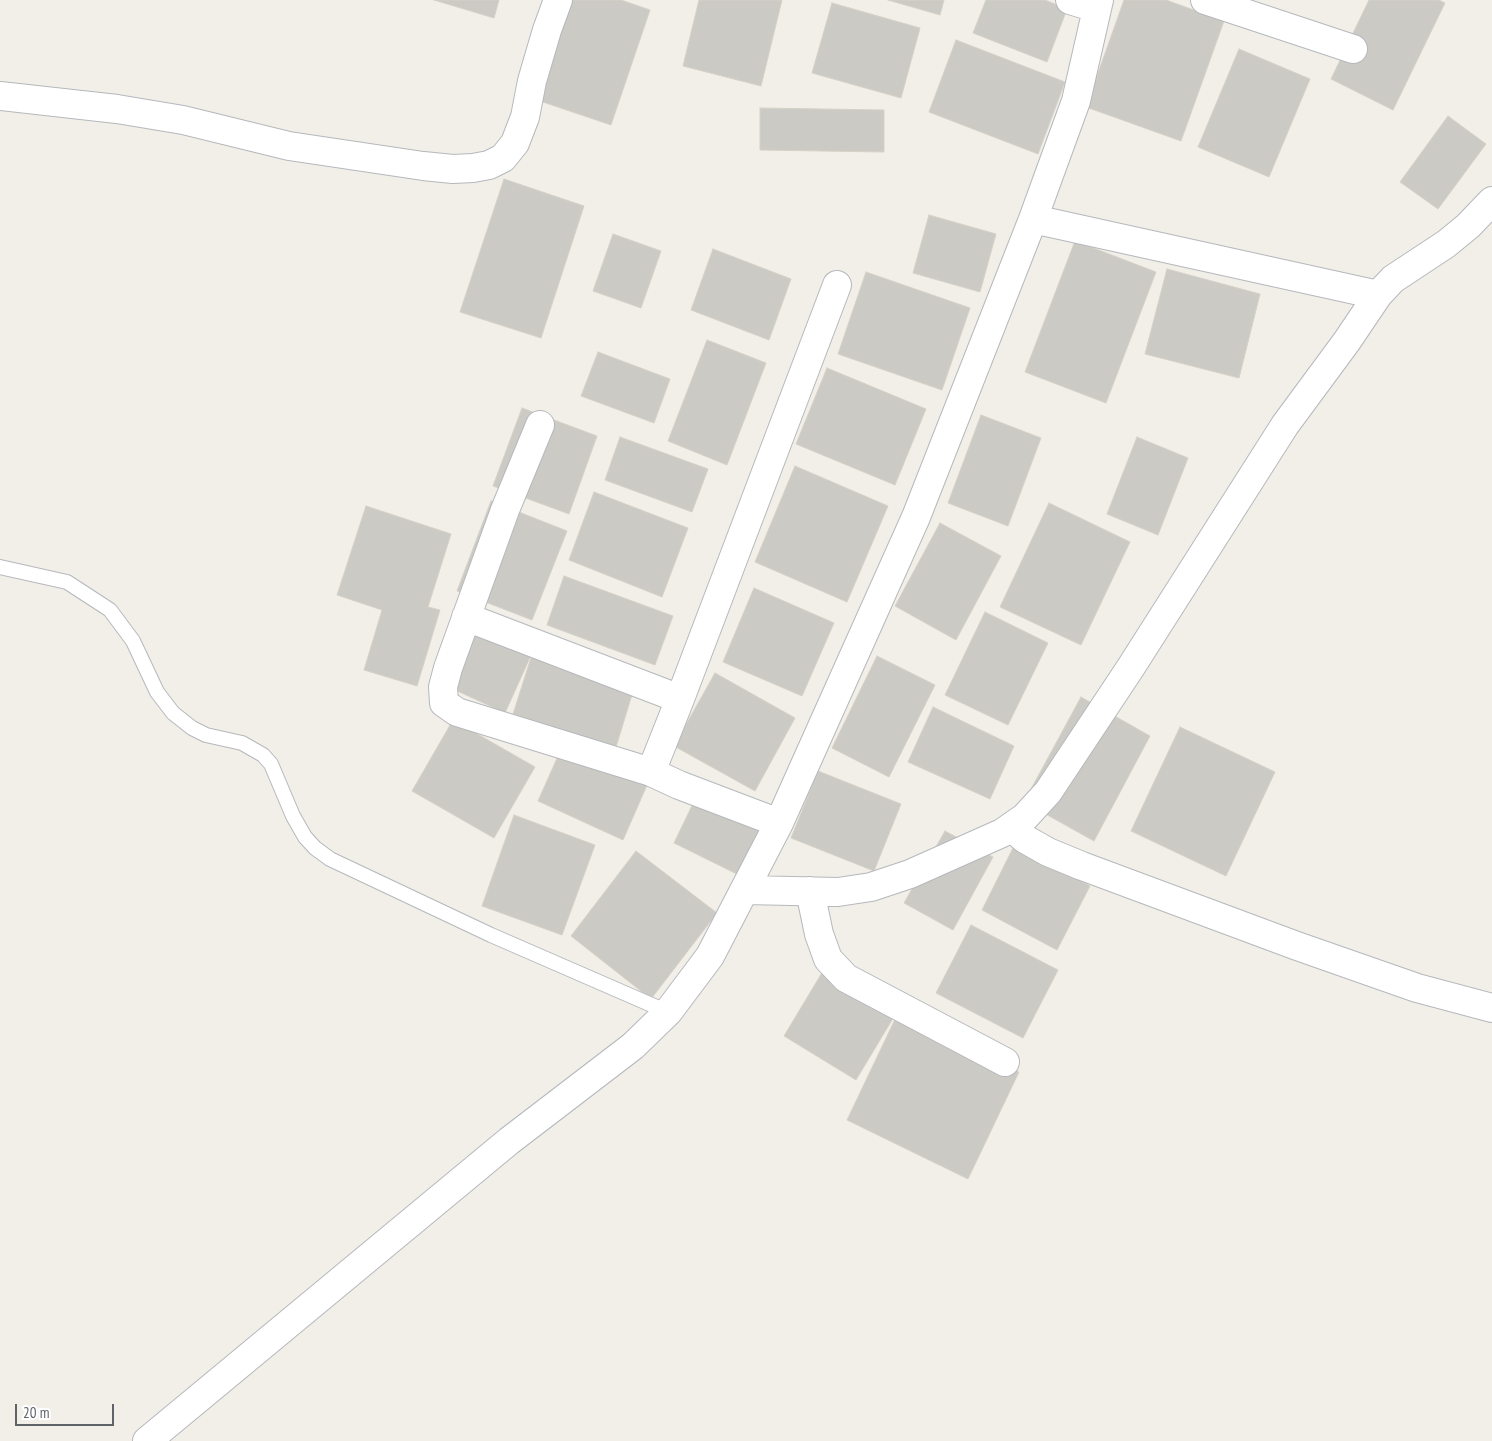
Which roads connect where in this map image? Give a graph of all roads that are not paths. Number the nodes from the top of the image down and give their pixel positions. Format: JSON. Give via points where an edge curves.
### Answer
{"nodes":[{"id":1,"x":558,"y":0,"type":"edge"},
{"id":2,"x":1070,"y":0,"type":"edge"},
{"id":3,"x":1205,"y":0,"type":"edge"},
{"id":4,"x":1097,"y":4,"type":"edge"},
{"id":5,"x":1353,"y":49,"type":"dead end"},
{"id":6,"x":0,"y":96,"type":"edge"},
{"id":7,"x":1492,"y":201,"type":"edge"},
{"id":8,"x":1033,"y":219,"type":"junction"},
{"id":9,"x":837,"y":285,"type":"dead end"},
{"id":10,"x":1378,"y":295,"type":"junction"},
{"id":11,"x":540,"y":425,"type":"dead end"},
{"id":12,"x":0,"y":567,"type":"edge"},
{"id":13,"x":466,"y":618,"type":"junction"},
{"id":14,"x":680,"y":699,"type":"junction"},
{"id":15,"x":651,"y":772,"type":"junction"},
{"id":16,"x":779,"y":823,"type":"junction"},
{"id":17,"x":1011,"y":827,"type":"junction"},
{"id":18,"x":744,"y":890,"type":"junction"},
{"id":19,"x":810,"y":891,"type":"junction"},
{"id":20,"x":1492,"y":1008,"type":"edge"},
{"id":21,"x":668,"y":1012,"type":"junction"},
{"id":22,"x":1005,"y":1062,"type":"dead end"},
{"id":23,"x":147,"y":1441,"type":"edge"}],
"edges":[{"from":1,"to":6,"type":"street","via":[[515,143],[503,158],[473,168],[423,166],[289,146],[127,110]]},
{"from":2,"to":4,"type":"street"},
{"from":3,"to":5,"type":"street"},
{"from":4,"to":8,"type":"street","via":[[1076,101]]},
{"from":7,"to":10,"type":"street","via":[[1468,226],[1393,279]]},
{"from":8,"to":10,"type":"street"},
{"from":8,"to":16,"type":"street","via":[[916,517]]},
{"from":9,"to":14,"type":"street"},
{"from":10,"to":17,"type":"street","via":[[1285,425],[1048,792]]},
{"from":11,"to":13,"type":"street"},
{"from":12,"to":21,"type":"lane","via":[[67,582],[110,610],[133,641],[157,692],[173,713],[206,735],[242,743],[263,755],[271,764],[293,816],[306,837],[330,859],[491,935]]},
{"from":13,"to":14,"type":"street"},
{"from":13,"to":15,"type":"street","via":[[443,687],[444,703],[457,712]]},
{"from":14,"to":15,"type":"street"},
{"from":15,"to":16,"type":"street"},
{"from":16,"to":18,"type":"street"},
{"from":17,"to":19,"type":"street","via":[[910,874],[871,887],[838,892]]},
{"from":17,"to":20,"type":"street","via":[[1048,852],[1082,866],[1315,953],[1417,988]]},
{"from":18,"to":19,"type":"street"},
{"from":18,"to":21,"type":"street","via":[[710,956]]},
{"from":19,"to":22,"type":"street","via":[[828,959],[846,978]]},
{"from":21,"to":23,"type":"street","via":[[633,1046],[508,1141]]}]}
